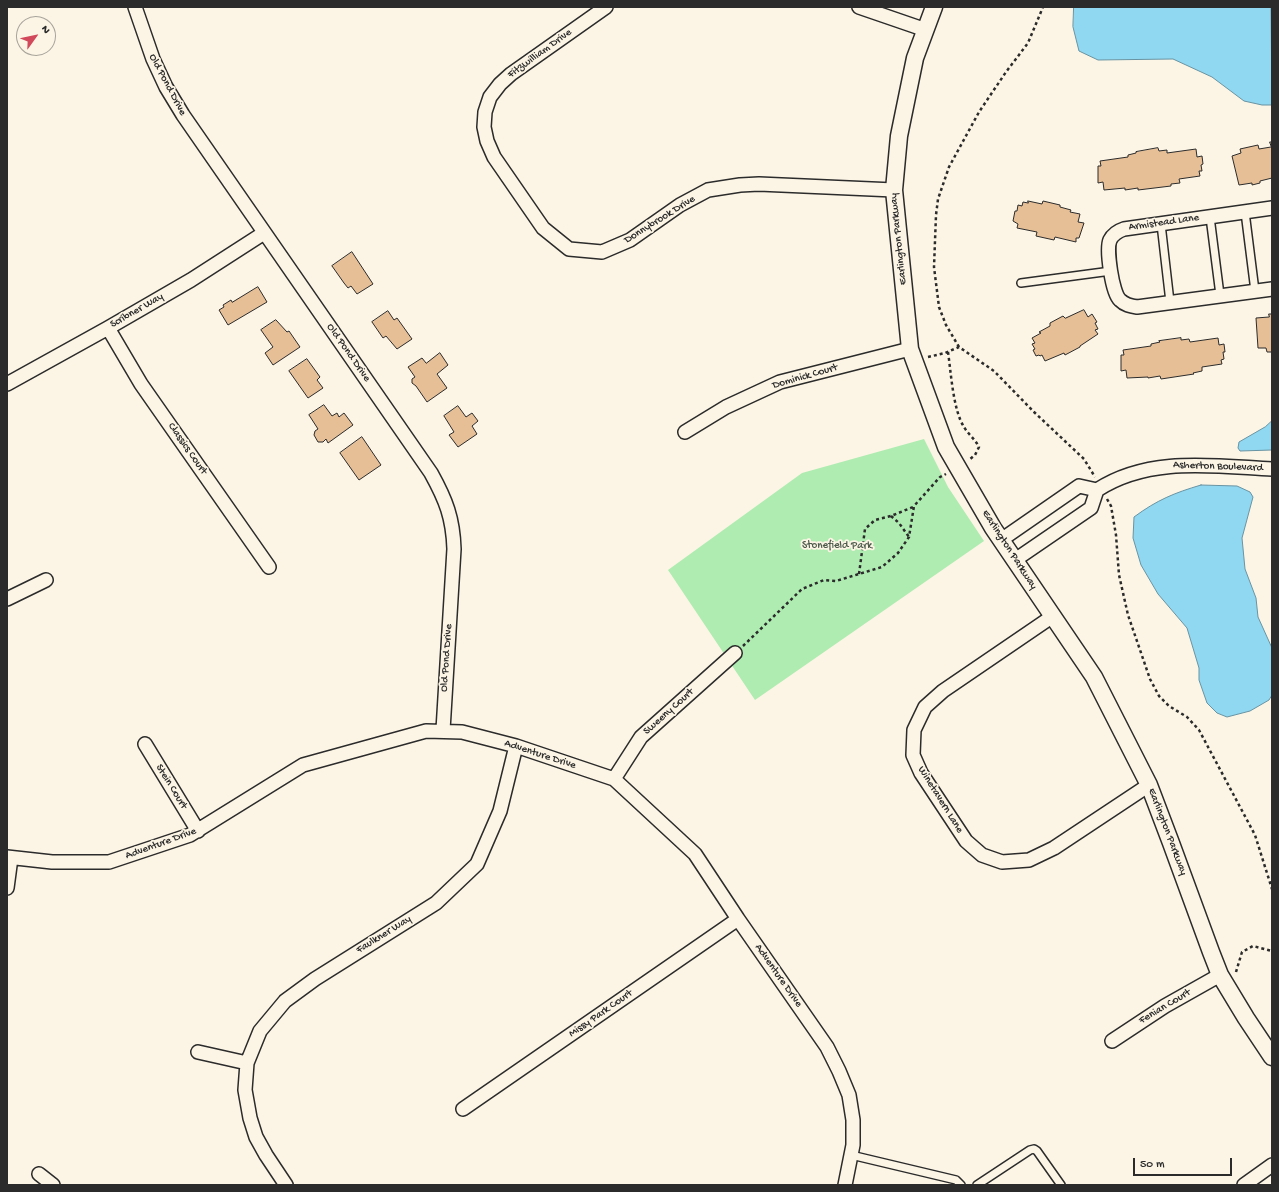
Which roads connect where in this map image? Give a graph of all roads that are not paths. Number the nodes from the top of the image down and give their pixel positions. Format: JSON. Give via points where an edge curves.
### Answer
{"nodes":[{"id":1,"x":136,"y":7,"type":"edge"},
{"id":2,"x":606,"y":7,"type":"edge"},
{"id":3,"x":859,"y":7,"type":"edge"},
{"id":4,"x":934,"y":7,"type":"edge"},
{"id":5,"x":926,"y":30,"type":"junction"},
{"id":6,"x":485,"y":112,"type":"joint"},
{"id":7,"x":894,"y":190,"type":"junction"},
{"id":8,"x":1272,"y":208,"type":"edge"},
{"id":9,"x":1245,"y":212,"type":"junction"},
{"id":10,"x":1210,"y":217,"type":"junction"},
{"id":11,"x":1161,"y":224,"type":"junction"},
{"id":12,"x":264,"y":233,"type":"junction"},
{"id":13,"x":1111,"y":271,"type":"junction"},
{"id":14,"x":1021,"y":283,"type":"dead end"},
{"id":15,"x":1272,"y":289,"type":"edge"},
{"id":16,"x":1255,"y":291,"type":"junction"},
{"id":17,"x":1220,"y":296,"type":"junction"},
{"id":18,"x":1170,"y":302,"type":"junction"},
{"id":19,"x":108,"y":328,"type":"junction"},
{"id":20,"x":912,"y":355,"type":"junction"},
{"id":21,"x":7,"y":384,"type":"edge"},
{"id":22,"x":685,"y":432,"type":"dead end"},
{"id":23,"x":1272,"y":469,"type":"edge"},
{"id":24,"x":1099,"y":489,"type":"junction"},
{"id":25,"x":1001,"y":540,"type":"junction"},
{"id":26,"x":1015,"y":560,"type":"junction"},
{"id":27,"x":269,"y":567,"type":"dead end"},
{"id":28,"x":46,"y":580,"type":"dead end"},
{"id":29,"x":7,"y":599,"type":"edge"},
{"id":30,"x":1053,"y":616,"type":"junction"},
{"id":31,"x":735,"y":653,"type":"road end"},
{"id":32,"x":443,"y":730,"type":"junction"},
{"id":33,"x":144,"y":744,"type":"dead end"},
{"id":34,"x":516,"y":746,"type":"junction"},
{"id":35,"x":614,"y":779,"type":"junction"},
{"id":36,"x":1149,"y":785,"type":"junction"},
{"id":37,"x":198,"y":831,"type":"junction"},
{"id":38,"x":9,"y":858,"type":"edge"},
{"id":39,"x":7,"y":888,"type":"edge"},
{"id":40,"x":738,"y":919,"type":"junction"},
{"id":41,"x":1220,"y":975,"type":"junction"},
{"id":42,"x":1112,"y":1042,"type":"dead end"},
{"id":43,"x":198,"y":1052,"type":"dead end"},
{"id":44,"x":1272,"y":1057,"type":"edge"},
{"id":45,"x":247,"y":1063,"type":"junction"},
{"id":46,"x":463,"y":1109,"type":"dead end"},
{"id":47,"x":851,"y":1155,"type":"junction"},
{"id":48,"x":1272,"y":1165,"type":"edge"},
{"id":49,"x":39,"y":1174,"type":"dead end"},
{"id":50,"x":53,"y":1185,"type":"edge"},
{"id":51,"x":286,"y":1185,"type":"edge"},
{"id":52,"x":845,"y":1185,"type":"edge"},
{"id":53,"x":961,"y":1185,"type":"edge"},
{"id":54,"x":977,"y":1185,"type":"edge"},
{"id":55,"x":1061,"y":1185,"type":"edge"},
{"id":56,"x":1244,"y":1185,"type":"edge"}],
"edges":[{"from":1,"to":12,"type":"street","name":"Old Pond Drive","via":[[153,59],[166,87]]},
{"from":2,"to":6,"type":"street","name":"Fitzwilliam Drive","via":[[511,74],[490,97]]},
{"from":3,"to":5,"type":"street"},
{"from":4,"to":5,"type":"street","name":"Earlington Parkway"},
{"from":5,"to":7,"type":"street","name":"Earlington Parkway","via":[[915,58],[900,136]]},
{"from":6,"to":7,"type":"street","name":"Donnybrook Drive","via":[[484,127],[494,157],[543,228],[569,249],[602,252],[630,240],[708,190],[758,184]]},
{"from":7,"to":20,"type":"street","name":"Earlington Parkway"},
{"from":8,"to":9,"type":"street","name":"Armistead Lane"},
{"from":9,"to":10,"type":"street","name":"Armistead Lane"},
{"from":9,"to":16,"type":"lane"},
{"from":10,"to":11,"type":"street","name":"Armistead Lane"},
{"from":10,"to":17,"type":"lane"},
{"from":11,"to":13,"type":"street","name":"Armistead Lane","via":[[1116,232],[1110,238],[1108,246]]},
{"from":11,"to":18,"type":"lane"},
{"from":12,"to":19,"type":"street","name":"Scribner Way","via":[[191,280]]},
{"from":12,"to":32,"type":"street","name":"Old Pond Drive","via":[[441,490],[454,529]]},
{"from":13,"to":14,"type":"lane"},
{"from":13,"to":18,"type":"street","name":"Armistead Lane","via":[[1118,299],[1127,305],[1137,307]]},
{"from":15,"to":16,"type":"street","name":"Armistead Lane"},
{"from":16,"to":17,"type":"street","name":"Armistead Lane"},
{"from":17,"to":18,"type":"street","name":"Armistead Lane"},
{"from":19,"to":21,"type":"street","name":"Scribner Way"},
{"from":19,"to":27,"type":"street","name":"Classics Court","via":[[142,384]]},
{"from":20,"to":22,"type":"street","name":"Dominick Court","via":[[780,382],[726,407]]},
{"from":20,"to":25,"type":"street","name":"Earlington Parkway","via":[[946,447]]},
{"from":23,"to":24,"type":"street","name":"Asherton Boulevard","via":[[1168,466],[1118,478]]},
{"from":24,"to":25,"type":"street","via":[[1080,486]]},
{"from":24,"to":26,"type":"street","via":[[1091,508]]},
{"from":25,"to":26,"type":"street","name":"Earlington Parkway"},
{"from":26,"to":30,"type":"street","name":"Earlington Parkway"},
{"from":28,"to":29,"type":"street"},
{"from":30,"to":36,"type":"street","name":"Earlington Parkway","via":[[1094,677]]},
{"from":30,"to":36,"type":"street","name":"Winetavern Lane","via":[[943,691],[925,707],[914,730],[913,755],[921,774],[966,841],[982,855],[1002,862],[1029,860],[1054,848]]},
{"from":31,"to":35,"type":"street","name":"Sweeny Court","via":[[641,737]]},
{"from":32,"to":34,"type":"street","name":"Adventure Drive","via":[[462,732]]},
{"from":32,"to":37,"type":"street","name":"Adventure Drive","via":[[426,730],[303,765]]},
{"from":33,"to":37,"type":"street","name":"Stein Court"},
{"from":34,"to":35,"type":"street","name":"Adventure Drive"},
{"from":34,"to":45,"type":"street","name":"Faulkner Way","via":[[500,811],[477,864],[436,904],[314,979],[284,1001],[260,1031]]},
{"from":35,"to":40,"type":"street","name":"Adventure Drive","via":[[695,854]]},
{"from":36,"to":41,"type":"street","name":"Earlington Parkway"},
{"from":37,"to":38,"type":"street","name":"Adventure Drive","via":[[109,862],[52,862]]},
{"from":38,"to":39,"type":"street"},
{"from":40,"to":46,"type":"street","name":"Missy Park Court"},
{"from":40,"to":47,"type":"street","name":"Adventure Drive","via":[[827,1047],[839,1071],[849,1095],[853,1120]]},
{"from":41,"to":42,"type":"street","name":"Fenian Court","via":[[1164,1006]]},
{"from":41,"to":44,"type":"street","name":"Earlington Parkway"},
{"from":43,"to":45,"type":"street"},
{"from":45,"to":51,"type":"street","name":"Faulkner Way","via":[[245,1090],[256,1137]]},
{"from":47,"to":52,"type":"street","name":"Adventure Drive"},
{"from":47,"to":53,"type":"lane","via":[[956,1180]]},
{"from":48,"to":56,"type":"street"},
{"from":49,"to":50,"type":"street"},
{"from":54,"to":55,"type":"lane","via":[[1034,1149]]}]}
